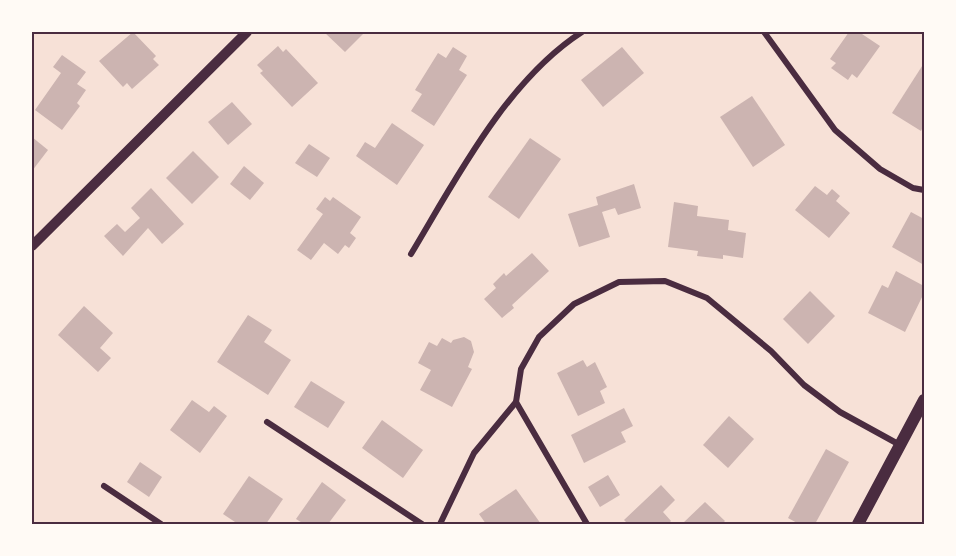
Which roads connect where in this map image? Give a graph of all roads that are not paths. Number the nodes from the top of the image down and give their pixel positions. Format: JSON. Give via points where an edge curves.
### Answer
{"nodes":[{"id":1,"x":247,"y":32,"type":"edge"},
{"id":2,"x":582,"y":32,"type":"edge"},
{"id":3,"x":764,"y":32,"type":"edge"},
{"id":4,"x":924,"y":190,"type":"edge"},
{"id":5,"x":32,"y":246,"type":"edge"},
{"id":6,"x":411,"y":254,"type":"dead end"},
{"id":7,"x":924,"y":400,"type":"edge"},
{"id":8,"x":516,"y":402,"type":"junction"},
{"id":9,"x":267,"y":422,"type":"dead end"},
{"id":10,"x":900,"y":445,"type":"junction"},
{"id":11,"x":104,"y":486,"type":"dead end"},
{"id":12,"x":161,"y":525,"type":"edge"},
{"id":13,"x":423,"y":525,"type":"edge"},
{"id":14,"x":440,"y":525,"type":"edge"},
{"id":15,"x":587,"y":525,"type":"edge"},
{"id":16,"x":858,"y":525,"type":"edge"}],
"edges":[{"from":1,"to":5,"type":"street"},
{"from":2,"to":6,"type":"street","via":[[516,91],[466,163]]},
{"from":3,"to":4,"type":"street","via":[[835,130],[880,169]]},
{"from":7,"to":10,"type":"main road"},
{"from":8,"to":10,"type":"street","via":[[521,369],[539,337],[574,304],[619,282],[665,281],[707,298],[771,351],[804,385],[840,412]]},
{"from":8,"to":14,"type":"street","via":[[474,453]]},
{"from":8,"to":15,"type":"street"},
{"from":9,"to":13,"type":"street"},
{"from":10,"to":16,"type":"main road"},
{"from":11,"to":12,"type":"street"}]}
